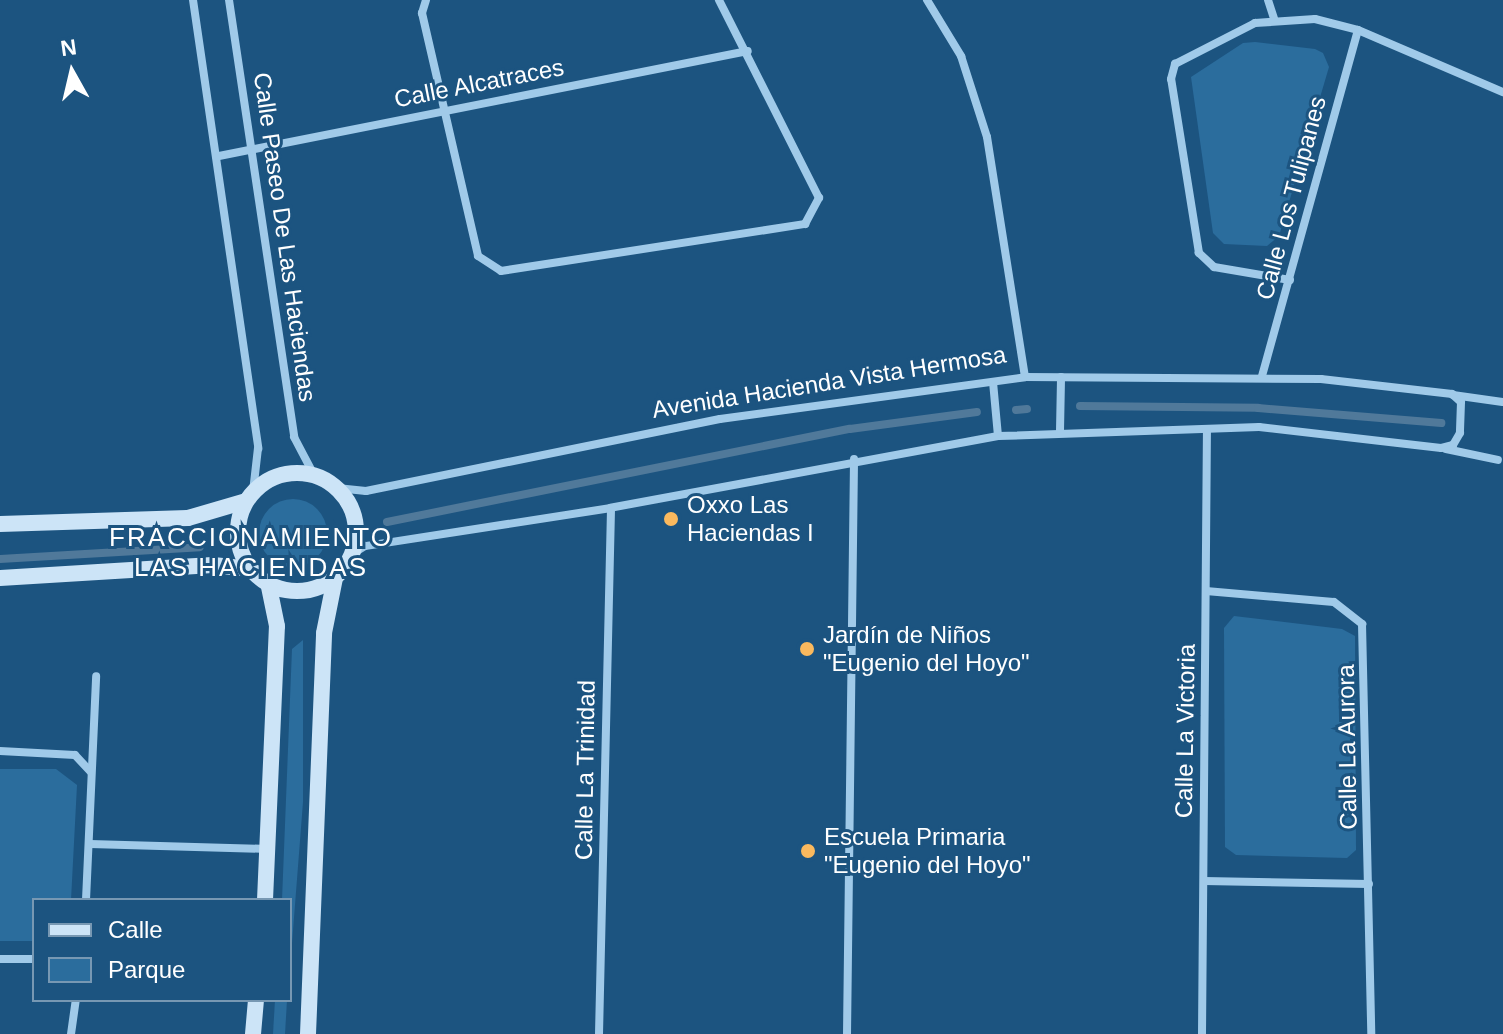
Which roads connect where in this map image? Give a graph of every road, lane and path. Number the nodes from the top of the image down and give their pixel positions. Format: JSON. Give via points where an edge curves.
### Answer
{"nodes":[{"id":1,"x":193,"y":0,"type":"edge"},
{"id":2,"x":229,"y":0,"type":"edge"},
{"id":3,"x":426,"y":0,"type":"edge"},
{"id":4,"x":719,"y":0,"type":"edge"},
{"id":5,"x":927,"y":0,"type":"edge"},
{"id":6,"x":1268,"y":0,"type":"edge"},
{"id":7,"x":1274,"y":19,"type":"junction"},
{"id":8,"x":1358,"y":30,"type":"junction"},
{"id":9,"x":748,"y":51,"type":"junction"},
{"id":10,"x":1503,"y":92,"type":"edge"},
{"id":11,"x":442,"y":109,"type":"junction"},
{"id":12,"x":254,"y":150,"type":"junction"},
{"id":13,"x":219,"y":156,"type":"junction"},
{"id":14,"x":1290,"y":280,"type":"junction"},
{"id":15,"x":1262,"y":376,"type":"junction"},
{"id":16,"x":1025,"y":377,"type":"junction"},
{"id":17,"x":1061,"y":377,"type":"junction"},
{"id":18,"x":993,"y":382,"type":"junction"},
{"id":19,"x":1452,"y":394,"type":"junction"},
{"id":20,"x":1503,"y":402,"type":"edge"},
{"id":21,"x":1207,"y":429,"type":"junction"},
{"id":22,"x":1060,"y":431,"type":"junction"},
{"id":23,"x":998,"y":436,"type":"junction"},
{"id":24,"x":1441,"y":448,"type":"junction"},
{"id":25,"x":854,"y":459,"type":"junction"},
{"id":26,"x":1498,"y":460,"type":"dead end"},
{"id":27,"x":314,"y":475,"type":"junction"},
{"id":28,"x":337,"y":488,"type":"junction"},
{"id":29,"x":249,"y":497,"type":"junction"},
{"id":30,"x":611,"y":508,"type":"junction"},
{"id":31,"x":0,"y":524,"type":"edge"},
{"id":32,"x":351,"y":555,"type":"junction"},
{"id":33,"x":251,"y":569,"type":"junction"},
{"id":34,"x":0,"y":578,"type":"edge"},
{"id":35,"x":335,"y":578,"type":"junction"},
{"id":36,"x":268,"y":582,"type":"junction"},
{"id":37,"x":1206,"y":591,"type":"junction"},
{"id":38,"x":96,"y":676,"type":"dead end"},
{"id":39,"x":0,"y":751,"type":"edge"},
{"id":40,"x":91,"y":773,"type":"junction"},
{"id":41,"x":90,"y":844,"type":"junction"},
{"id":42,"x":269,"y":849,"type":"junction"},
{"id":43,"x":1204,"y":881,"type":"junction"},
{"id":44,"x":1369,"y":884,"type":"junction"},
{"id":45,"x":86,"y":898,"type":"edge"},
{"id":46,"x":265,"y":898,"type":"edge"},
{"id":47,"x":0,"y":959,"type":"edge"},
{"id":48,"x":32,"y":959,"type":"edge"},
{"id":49,"x":76,"y":1002,"type":"edge"},
{"id":50,"x":256,"y":1002,"type":"edge"},
{"id":51,"x":71,"y":1034,"type":"edge"},
{"id":52,"x":253,"y":1034,"type":"edge"},
{"id":53,"x":308,"y":1034,"type":"edge"},
{"id":54,"x":599,"y":1034,"type":"edge"},
{"id":55,"x":847,"y":1034,"type":"edge"},
{"id":56,"x":1202,"y":1034,"type":"edge"},
{"id":57,"x":1371,"y":1034,"type":"edge"}],
"edges":[{"from":1,"to":13,"type":"street"},
{"from":2,"to":12,"type":"street","name":"Calle Paseo De Las Haciendas"},
{"from":3,"to":11,"type":"street","via":[[422,13]]},
{"from":4,"to":9,"type":"street"},
{"from":5,"to":16,"type":"street","via":[[961,56],[987,137]]},
{"from":6,"to":7,"type":"street"},
{"from":7,"to":8,"type":"street","via":[[1315,19]]},
{"from":7,"to":14,"type":"street","via":[[1236,30],[1175,64],[1171,79],[1203,261]]},
{"from":8,"to":10,"type":"street"},
{"from":8,"to":14,"type":"street","name":"Calle Los Tulipanes"},
{"from":9,"to":11,"type":"street","name":"Calle Alcatraces"},
{"from":9,"to":11,"type":"street","via":[[819,198],[805,224],[501,271],[478,256]]},
{"from":11,"to":12,"type":"street","name":"Calle Alcatraces"},
{"from":12,"to":13,"type":"street","name":"Calle Alcatraces"},
{"from":12,"to":27,"type":"street","name":"Calle Paseo De Las Haciendas","via":[[294,437]]},
{"from":13,"to":29,"type":"street","via":[[258,448]]},
{"from":14,"to":15,"type":"street","name":"Calle Los Tulipanes"},
{"from":15,"to":17,"type":"street","name":"Avenida Hacienda Vista Hermosa"},
{"from":15,"to":19,"type":"street","name":"Avenida Hacienda Vista Hermosa"},
{"from":16,"to":17,"type":"street","name":"Avenida Hacienda Vista Hermosa"},
{"from":16,"to":18,"type":"street","name":"Avenida Hacienda Vista Hermosa"},
{"from":17,"to":22,"type":"street"},
{"from":18,"to":23,"type":"street"},
{"from":18,"to":28,"type":"street","name":"Avenida Hacienda Vista Hermosa","via":[[720,419],[366,491]]},
{"from":19,"to":20,"type":"street","name":"Avenida Hacienda Vista Hermosa"},
{"from":19,"to":24,"type":"street","via":[[1461,402],[1460,433],[1453,445]]},
{"from":21,"to":22,"type":"street"},
{"from":21,"to":24,"type":"street","via":[[1305,429]]},
{"from":21,"to":37,"type":"street","name":"Calle La Victoria"},
{"from":22,"to":23,"type":"street"},
{"from":23,"to":25,"type":"street"},
{"from":24,"to":26,"type":"street"},
{"from":25,"to":30,"type":"street"},
{"from":25,"to":55,"type":"street"},
{"from":27,"to":28,"type":"street"},
{"from":27,"to":29,"type":"street","via":[[286,474]]},
{"from":28,"to":32,"type":"street","via":[[356,524]]},
{"from":29,"to":31,"type":"street","via":[[188,518]]},
{"from":29,"to":33,"type":"street","via":[[239,545]]},
{"from":30,"to":32,"type":"street","via":[[365,546]]},
{"from":30,"to":54,"type":"street","name":"Calle La Trinidad"},
{"from":32,"to":35,"type":"street"},
{"from":33,"to":34,"type":"street","via":[[213,565]]},
{"from":33,"to":36,"type":"street"},
{"from":35,"to":36,"type":"street","via":[[298,591]]},
{"from":35,"to":53,"type":"street","via":[[324,633]]},
{"from":36,"to":42,"type":"street","via":[[277,626]]},
{"from":37,"to":43,"type":"street","name":"Calle La Victoria"},
{"from":37,"to":44,"type":"street","name":"Calle La Aurora","via":[[1334,602],[1362,624]]},
{"from":38,"to":40,"type":"street"},
{"from":39,"to":40,"type":"street","via":[[75,755]]},
{"from":40,"to":41,"type":"street"},
{"from":41,"to":42,"type":"street"},
{"from":41,"to":45,"type":"street"},
{"from":42,"to":46,"type":"street"},
{"from":43,"to":44,"type":"street"},
{"from":43,"to":56,"type":"street","name":"Calle La Victoria"},
{"from":44,"to":57,"type":"street","name":"Calle La Aurora"},
{"from":47,"to":48,"type":"street"},
{"from":49,"to":51,"type":"street"},
{"from":50,"to":52,"type":"street"}]}
